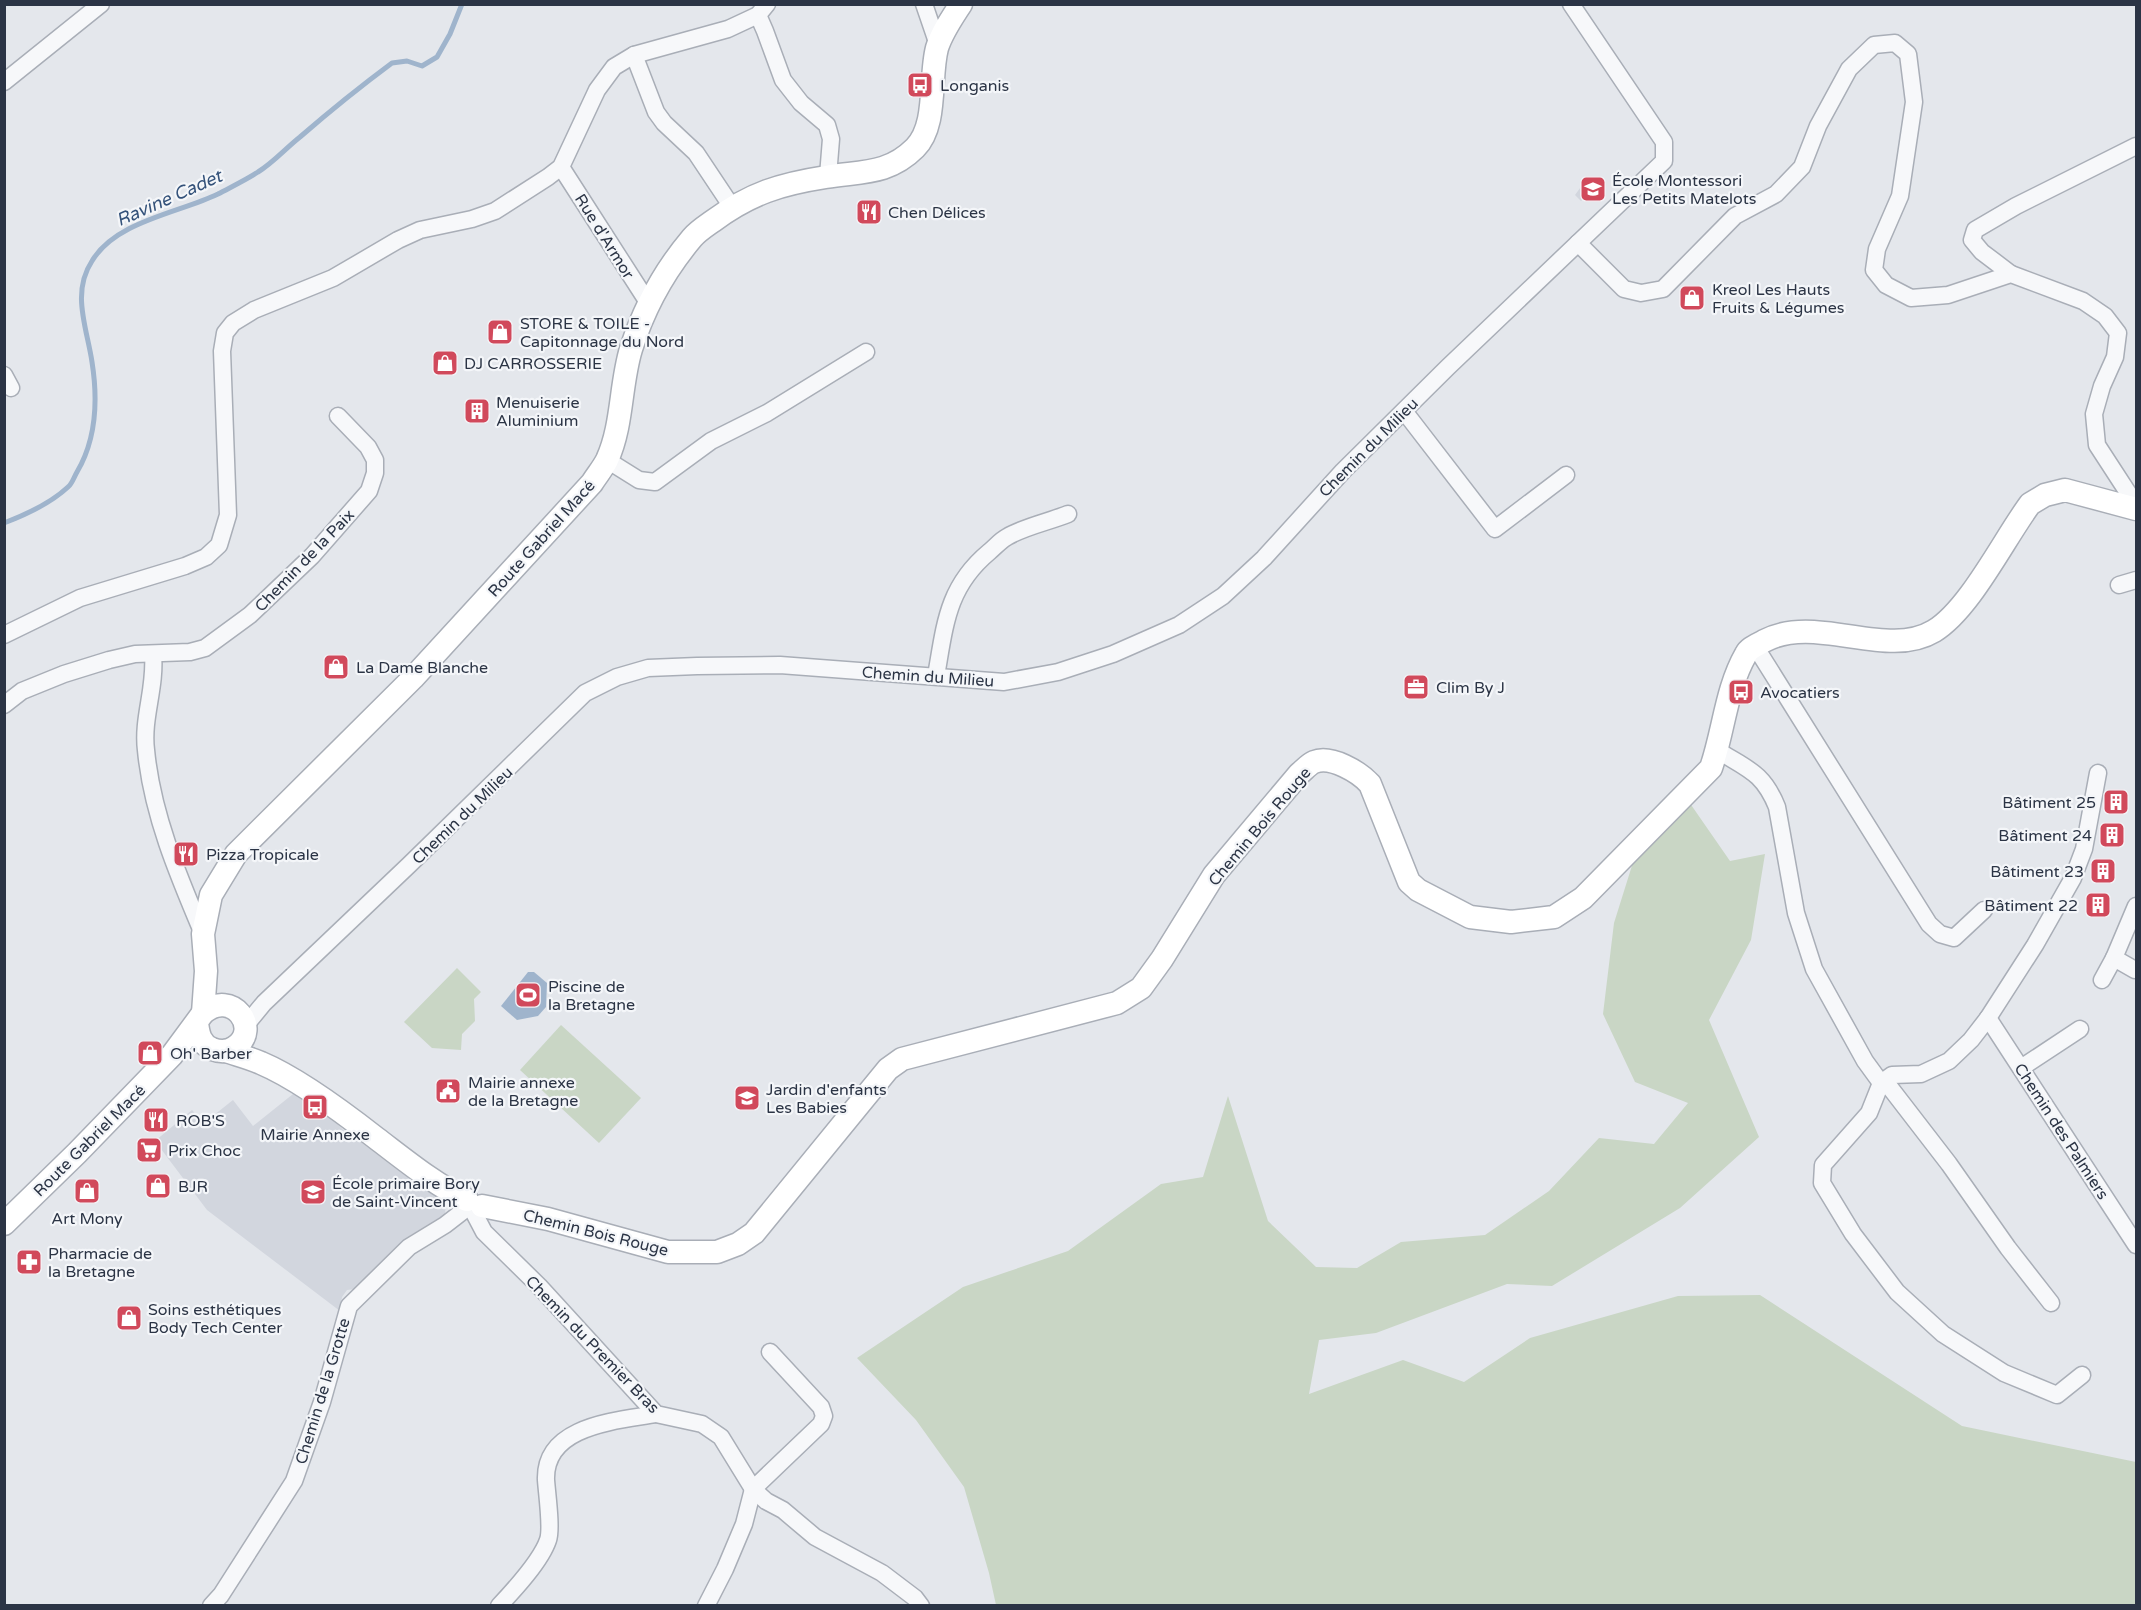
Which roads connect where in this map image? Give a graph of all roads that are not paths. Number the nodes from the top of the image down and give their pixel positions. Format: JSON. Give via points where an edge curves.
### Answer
{"nodes":[{"id":1,"x":101,"y":4,"type":"edge"},
{"id":2,"x":924,"y":4,"type":"edge"},
{"id":3,"x":962,"y":4,"type":"edge"},
{"id":4,"x":1571,"y":4,"type":"edge"},
{"id":5,"x":762,"y":10,"type":"edge"},
{"id":6,"x":938,"y":45,"type":"junction"},
{"id":7,"x":634,"y":55,"type":"junction"},
{"id":8,"x":4,"y":82,"type":"edge"},
{"id":9,"x":2136,"y":146,"type":"edge"},
{"id":10,"x":561,"y":167,"type":"junction"},
{"id":11,"x":828,"y":176,"type":"junction"},
{"id":12,"x":732,"y":207,"type":"junction"},
{"id":13,"x":1578,"y":243,"type":"junction"},
{"id":14,"x":2012,"y":274,"type":"junction"},
{"id":15,"x":649,"y":304,"type":"junction"},
{"id":16,"x":866,"y":352,"type":"dead end"},
{"id":17,"x":1404,"y":411,"type":"junction"},
{"id":18,"x":338,"y":417,"type":"dead end"},
{"id":19,"x":607,"y":460,"type":"junction"},
{"id":20,"x":1566,"y":476,"type":"dead end"},
{"id":21,"x":2136,"y":507,"type":"edge"},
{"id":22,"x":1068,"y":514,"type":"dead end"},
{"id":23,"x":2136,"y":580,"type":"edge"},
{"id":24,"x":2119,"y":585,"type":"dead end"},
{"id":25,"x":4,"y":635,"type":"edge"},
{"id":26,"x":1755,"y":646,"type":"junction"},
{"id":27,"x":153,"y":654,"type":"junction"},
{"id":28,"x":936,"y":676,"type":"junction"},
{"id":29,"x":4,"y":705,"type":"edge"},
{"id":30,"x":1717,"y":750,"type":"junction"},
{"id":31,"x":2098,"y":773,"type":"dead end"},
{"id":32,"x":2136,"y":906,"type":"edge"},
{"id":33,"x":1984,"y":910,"type":"dead end"},
{"id":34,"x":203,"y":934,"type":"junction"},
{"id":35,"x":2114,"y":958,"type":"junction"},
{"id":36,"x":2135,"y":970,"type":"dead end"},
{"id":37,"x":206,"y":971,"type":"junction"},
{"id":38,"x":2102,"y":980,"type":"dead end"},
{"id":39,"x":200,"y":1017,"type":"junction"},
{"id":40,"x":1988,"y":1017,"type":"junction"},
{"id":41,"x":237,"y":1018,"type":"junction"},
{"id":42,"x":2080,"y":1029,"type":"dead end"},
{"id":43,"x":217,"y":1049,"type":"junction"},
{"id":44,"x":172,"y":1055,"type":"junction"},
{"id":45,"x":261,"y":1063,"type":"junction"},
{"id":46,"x":2020,"y":1068,"type":"junction"},
{"id":47,"x":1883,"y":1082,"type":"junction"},
{"id":48,"x":472,"y":1207,"type":"junction"},
{"id":49,"x":4,"y":1224,"type":"edge"},
{"id":50,"x":2136,"y":1245,"type":"edge"},
{"id":51,"x":2051,"y":1303,"type":"dead end"},
{"id":52,"x":770,"y":1352,"type":"dead end"},
{"id":53,"x":2082,"y":1375,"type":"dead end"},
{"id":54,"x":656,"y":1414,"type":"junction"},
{"id":55,"x":753,"y":1489,"type":"junction"},
{"id":56,"x":211,"y":1605,"type":"edge"},
{"id":57,"x":499,"y":1605,"type":"edge"},
{"id":58,"x":706,"y":1605,"type":"edge"},
{"id":59,"x":921,"y":1605,"type":"edge"}],
"edges":[{"from":1,"to":8,"type":"street"},
{"from":2,"to":6,"type":"street"},
{"from":3,"to":6,"type":"street","name":"Route Gabriel Macé"},
{"from":4,"to":13,"type":"street","name":"Chemin du Milieu","via":[[1665,149],[1664,161]]},
{"from":5,"to":7,"type":"street","via":[[728,29]]},
{"from":5,"to":11,"type":"street","via":[[765,31],[783,80],[801,104],[827,125],[831,139]]},
{"from":6,"to":11,"type":"street","name":"Route Gabriel Macé","via":[[928,126],[917,146],[901,161],[881,170]]},
{"from":7,"to":10,"type":"street","via":[[614,68],[597,90]]},
{"from":7,"to":12,"type":"street","via":[[656,112],[696,153]]},
{"from":9,"to":14,"type":"street","via":[[1975,231],[1972,240],[1982,252]]},
{"from":10,"to":15,"type":"street","name":"Rue d'Armor"},
{"from":10,"to":25,"type":"street","via":[[495,211],[420,230],[333,278],[254,310],[233,323],[225,333],[222,351],[228,515],[219,545],[206,557],[185,566],[80,598]]},
{"from":11,"to":12,"type":"street","name":"Route Gabriel Macé","via":[[778,186]]},
{"from":12,"to":15,"type":"street","name":"Route Gabriel Macé","via":[[694,235],[670,266]]},
{"from":13,"to":14,"type":"street","via":[[1624,289],[1641,293],[1663,289],[1735,216],[1776,194],[1802,167],[1818,126],[1849,69],[1874,45],[1895,43],[1908,54],[1914,102],[1900,196],[1877,249],[1874,270],[1886,285],[1911,298],[1948,295]]},
{"from":13,"to":17,"type":"street","name":"Chemin du Milieu"},
{"from":14,"to":21,"type":"street","via":[[2083,301],[2105,316],[2118,333],[2115,357],[2094,414],[2097,445]]},
{"from":15,"to":19,"type":"street","name":"Route Gabriel Macé","via":[[631,350]]},
{"from":16,"to":19,"type":"street","via":[[768,413],[711,441],[655,482],[639,480]]},
{"from":17,"to":20,"type":"street","via":[[1495,529]]},
{"from":17,"to":28,"type":"street","name":"Chemin du Milieu","via":[[1334,480],[1264,558],[1223,596],[1179,625],[1113,654],[1058,672],[1004,682]]},
{"from":18,"to":27,"type":"street","name":"Chemin de la Paix","via":[[368,447],[375,460],[369,491],[312,556],[250,615],[204,648]]},
{"from":19,"to":34,"type":"street","name":"Route Gabriel Macé","via":[[576,502],[413,678],[236,854],[211,895]]},
{"from":21,"to":26,"type":"street","via":[[2065,490],[2030,504],[1966,598],[1946,622],[1920,638],[1899,641],[1795,632],[1773,636]]},
{"from":22,"to":28,"type":"street","via":[[1008,536],[961,581],[948,612]]},
{"from":23,"to":24,"type":"street"},
{"from":26,"to":30,"type":"street","name":"Chemin Bois Rouge","via":[[1747,651],[1732,681]]},
{"from":26,"to":33,"type":"street","via":[[1929,924],[1940,934],[1954,938]]},
{"from":27,"to":29,"type":"street","via":[[135,654],[64,674],[22,691]]},
{"from":27,"to":34,"type":"street","via":[[155,672],[145,732],[154,799],[174,867]]},
{"from":28,"to":41,"type":"street","name":"Chemin du Milieu","via":[[780,665],[648,668],[585,693],[264,1003]]},
{"from":30,"to":47,"type":"street","via":[[1760,777],[1770,790],[1777,807],[1796,913],[1814,969],[1865,1061]]},
{"from":30,"to":48,"type":"street","name":"Chemin Bois Rouge","via":[[1711,768],[1583,898],[1554,917],[1511,922],[1470,916],[1413,887],[1370,784],[1348,768],[1327,760],[1314,762],[1299,774],[1214,874],[1141,988],[1117,1003],[902,1059],[888,1069],[754,1233],[738,1244],[717,1252],[668,1252],[548,1219]]},
{"from":31,"to":40,"type":"street","via":[[2084,849],[2073,878],[2036,945]]},
{"from":32,"to":35,"type":"street"},
{"from":34,"to":37,"type":"street","name":"Route Gabriel Macé"},
{"from":35,"to":36,"type":"street"},
{"from":35,"to":38,"type":"street"},
{"from":37,"to":39,"type":"street","name":"Route Gabriel Macé"},
{"from":37,"to":41,"type":"street","name":"Route Gabriel Macé"},
{"from":39,"to":41,"type":"street","via":[[209,1007]]},
{"from":39,"to":43,"type":"street","via":[[200,1037]]},
{"from":39,"to":44,"type":"street","name":"Route Gabriel Macé"},
{"from":40,"to":46,"type":"street","name":"Chemin des Palmiers"},
{"from":40,"to":47,"type":"street","via":[[1949,1061],[1921,1074],[1892,1075]]},
{"from":41,"to":43,"type":"street","via":[[238,1045]]},
{"from":41,"to":45,"type":"street","name":"Chemin Bois Rouge"},
{"from":42,"to":46,"type":"street"},
{"from":43,"to":44,"type":"street"},
{"from":43,"to":45,"type":"street","name":"Chemin Bois Rouge"},
{"from":44,"to":49,"type":"street","name":"Route Gabriel Macé"},
{"from":45,"to":48,"type":"street","name":"Chemin Bois Rouge","via":[[341,1111]]},
{"from":46,"to":50,"type":"street","name":"Chemin des Palmiers"},
{"from":47,"to":51,"type":"street"},
{"from":47,"to":53,"type":"street","via":[[1869,1113],[1823,1165],[1822,1183],[1853,1234],[1897,1292],[1943,1334],[2004,1373],[2057,1395]]},
{"from":48,"to":54,"type":"street","name":"Chemin du Premier Bras","via":[[484,1232]]},
{"from":48,"to":56,"type":"street","name":"Chemin de la Grotte","via":[[409,1246],[349,1306],[322,1402],[294,1481]]},
{"from":52,"to":55,"type":"street","via":[[821,1407],[824,1416],[821,1424]]},
{"from":54,"to":55,"type":"street","name":"Chemin du Premier Bras","via":[[702,1424],[721,1437]]},
{"from":54,"to":57,"type":"street","via":[[601,1424],[558,1445],[546,1467],[549,1538]]},
{"from":55,"to":58,"type":"street","via":[[744,1524]]},
{"from":55,"to":59,"type":"street","name":"Chemin du Premier Bras","via":[[814,1537],[882,1573]]}]}
